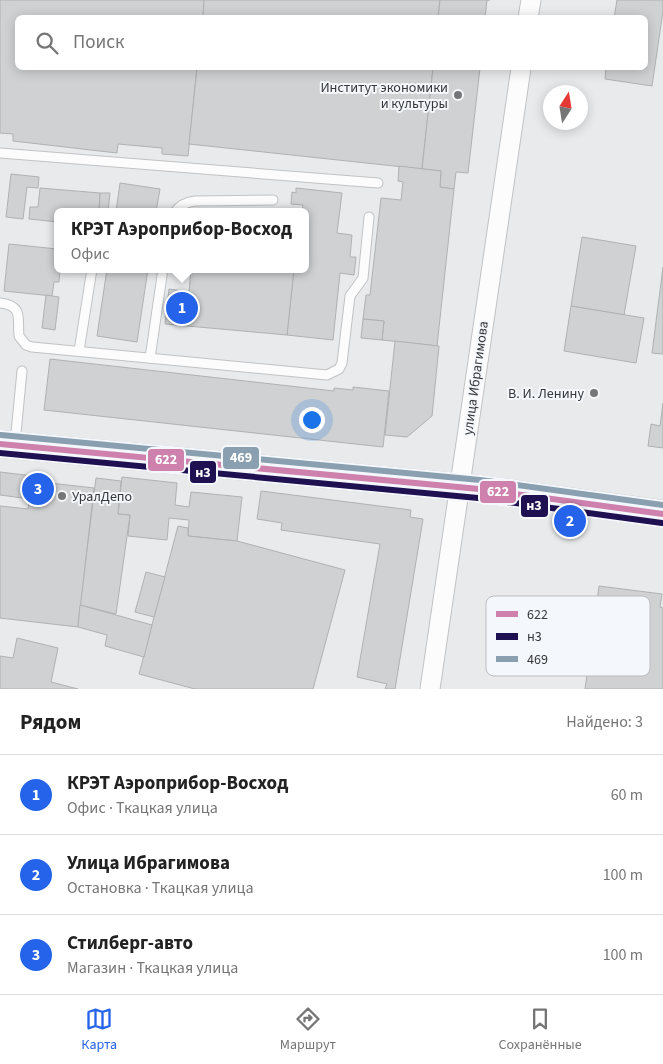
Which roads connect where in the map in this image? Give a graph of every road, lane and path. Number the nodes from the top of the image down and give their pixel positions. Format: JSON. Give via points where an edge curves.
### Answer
{"nodes":[{"id":1,"x":531,"y":0,"type":"edge"},
{"id":2,"x":528,"y":15,"type":"edge"},
{"id":3,"x":521,"y":70,"type":"edge"},
{"id":4,"x":0,"y":154,"type":"edge"},
{"id":5,"x":378,"y":183,"type":"dead end"},
{"id":6,"x":273,"y":200,"type":"dead end"},
{"id":7,"x":179,"y":208,"type":"edge"},
{"id":8,"x":370,"y":217,"type":"dead end"},
{"id":9,"x":91,"y":273,"type":"edge"},
{"id":10,"x":162,"y":273,"type":"edge"},
{"id":11,"x":0,"y":303,"type":"edge"},
{"id":12,"x":80,"y":351,"type":"junction"},
{"id":13,"x":150,"y":358,"type":"junction"},
{"id":14,"x":22,"y":371,"type":"dead end"},
{"id":15,"x":8,"y":445,"type":"edge"},
{"id":16,"x":459,"y":488,"type":"junction"},
{"id":17,"x":663,"y":514,"type":"edge"},
{"id":18,"x":430,"y":689,"type":"edge"}],
"edges":[{"from":1,"to":2,"type":"street"},
{"from":3,"to":16,"type":"street","name":"улица Ибрагимова"},
{"from":4,"to":5,"type":"lane"},
{"from":6,"to":7,"type":"lane","via":[[195,200]]},
{"from":8,"to":13,"type":"lane","via":[[363,278],[350,296],[344,356],[333,373],[320,376]]},
{"from":9,"to":12,"type":"lane"},
{"from":10,"to":13,"type":"lane"},
{"from":11,"to":12,"type":"lane","via":[[16,309],[19,336],[26,345]]},
{"from":12,"to":13,"type":"lane"},
{"from":14,"to":15,"type":"lane"},
{"from":15,"to":16,"type":"street"},
{"from":16,"to":17,"type":"street"},
{"from":16,"to":18,"type":"street","name":"улица Ибрагимова"}]}
